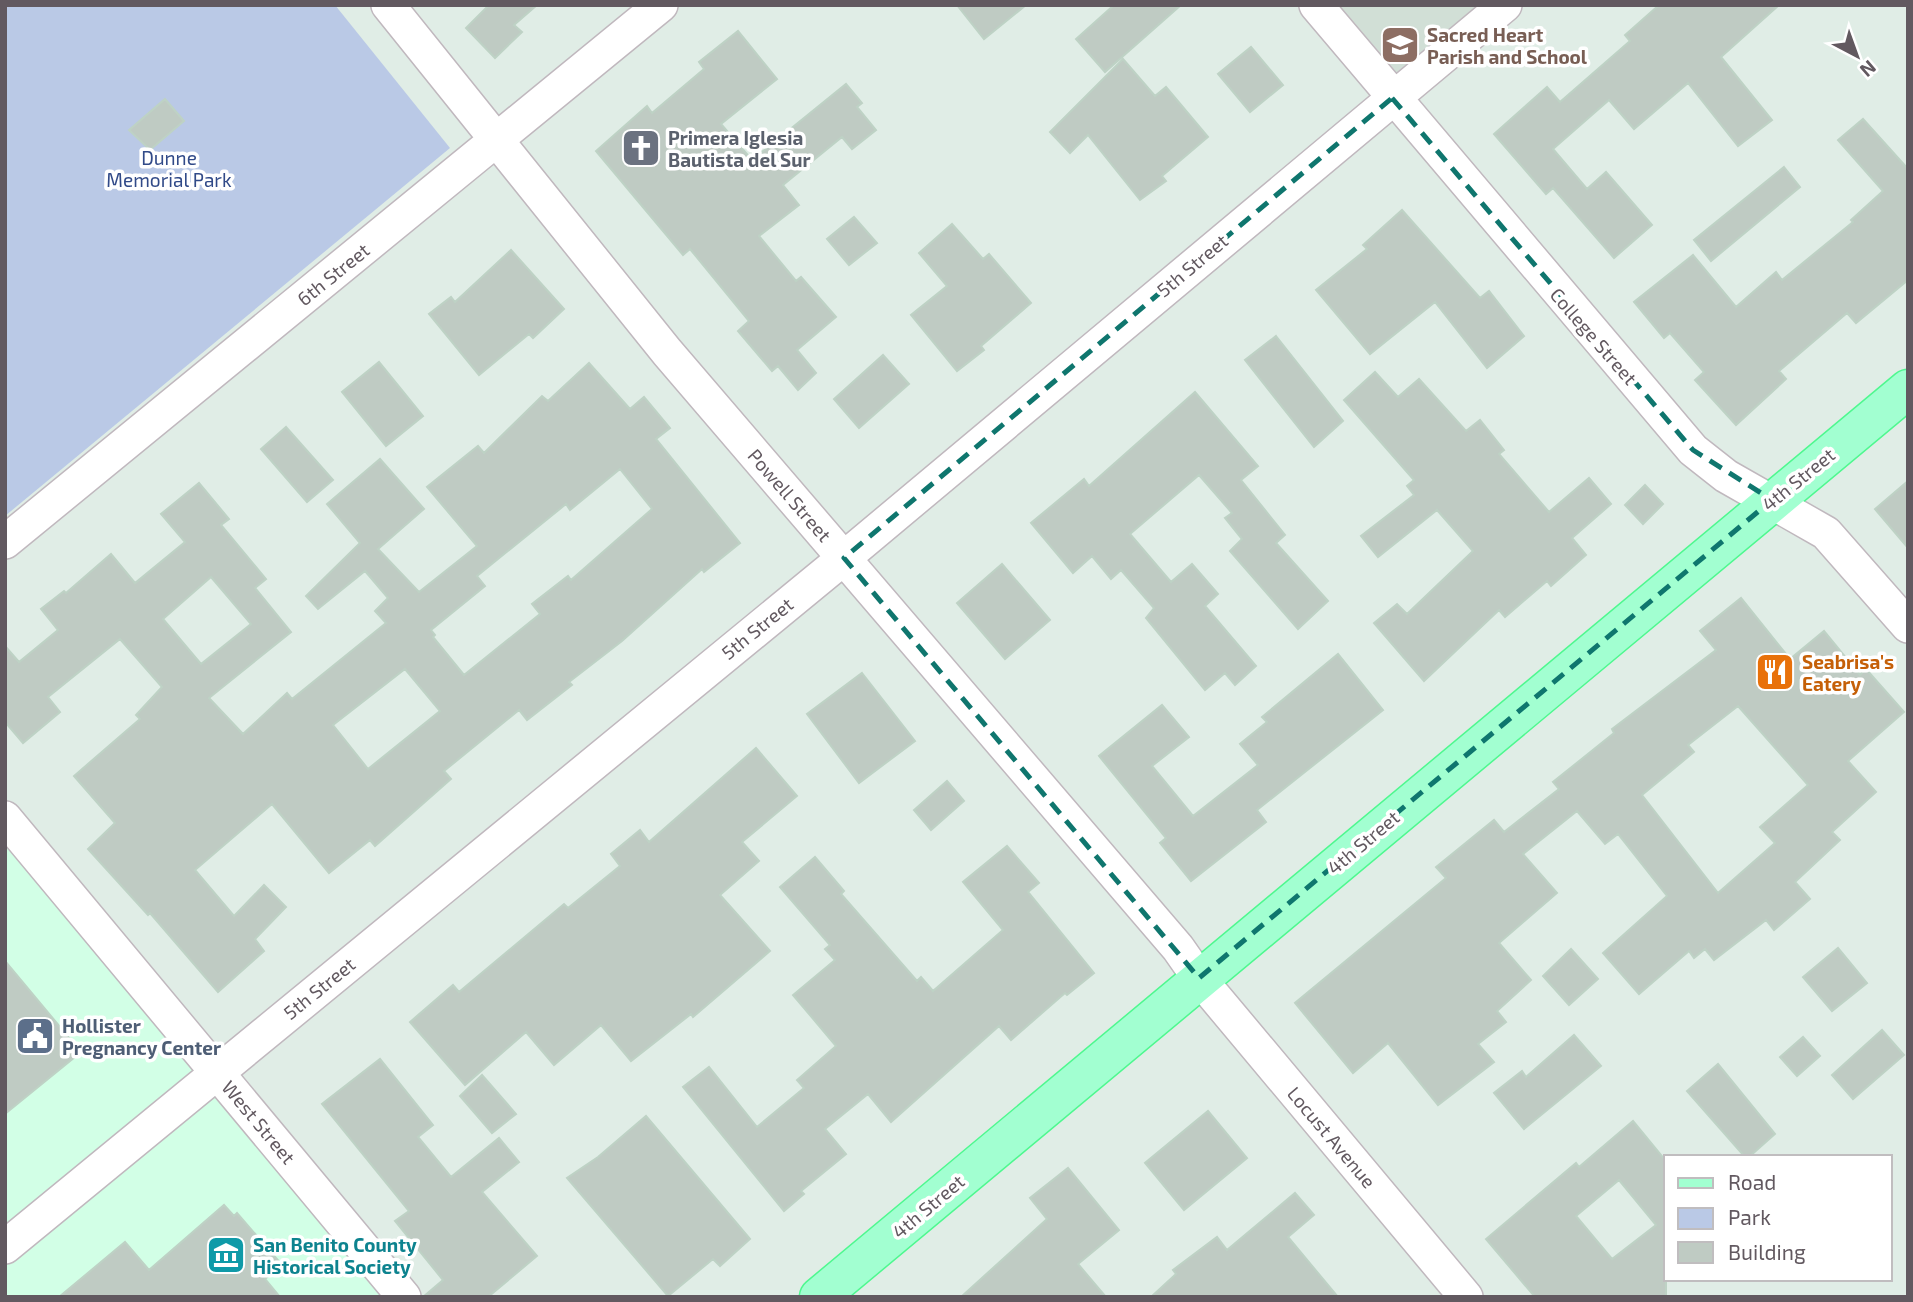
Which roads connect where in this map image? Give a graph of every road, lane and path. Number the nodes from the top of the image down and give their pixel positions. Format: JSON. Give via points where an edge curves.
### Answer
{"nodes":[{"id":1,"x":388,"y":5,"type":"edge"},
{"id":2,"x":661,"y":5,"type":"edge"},
{"id":3,"x":1316,"y":5,"type":"edge"},
{"id":4,"x":1506,"y":5,"type":"edge"},
{"id":5,"x":1392,"y":98,"type":"junction"},
{"id":6,"x":497,"y":142,"type":"junction"},
{"id":7,"x":1908,"y":389,"type":"edge"},
{"id":8,"x":1772,"y":500,"type":"junction"},
{"id":9,"x":5,"y":542,"type":"edge"},
{"id":10,"x":844,"y":558,"type":"junction"},
{"id":11,"x":1908,"y":626,"type":"edge"},
{"id":12,"x":5,"y":818,"type":"edge"},
{"id":13,"x":1199,"y":978,"type":"junction"},
{"id":14,"x":217,"y":1072,"type":"junction"},
{"id":15,"x":5,"y":1247,"type":"edge"},
{"id":16,"x":404,"y":1297,"type":"edge"},
{"id":17,"x":819,"y":1297,"type":"edge"},
{"id":18,"x":1466,"y":1297,"type":"edge"}],
"edges":[{"from":1,"to":6,"type":"street","name":"Powell Street"},
{"from":2,"to":6,"type":"street","name":"6th Street"},
{"from":3,"to":5,"type":"street","name":"College Street"},
{"from":4,"to":5,"type":"street","name":"5th Street"},
{"from":5,"to":8,"type":"street","name":"College Street","via":[[1693,450],[1726,476]]},
{"from":5,"to":10,"type":"street","name":"5th Street"},
{"from":6,"to":9,"type":"street","name":"6th Street"},
{"from":6,"to":10,"type":"street","name":"Powell Street","via":[[667,352]]},
{"from":7,"to":8,"type":"main road","name":"4th Street"},
{"from":8,"to":11,"type":"street","name":"College Street","via":[[1826,533]]},
{"from":8,"to":13,"type":"main road","name":"4th Street"},
{"from":10,"to":13,"type":"street","name":"Powell Street"},
{"from":10,"to":14,"type":"street","name":"5th Street"},
{"from":12,"to":14,"type":"street","name":"West Street"},
{"from":13,"to":17,"type":"main road","name":"4th Street"},
{"from":13,"to":18,"type":"street","name":"Locust Avenue"},
{"from":14,"to":15,"type":"street","name":"5th Street"},
{"from":14,"to":16,"type":"street","name":"West Street"}]}
